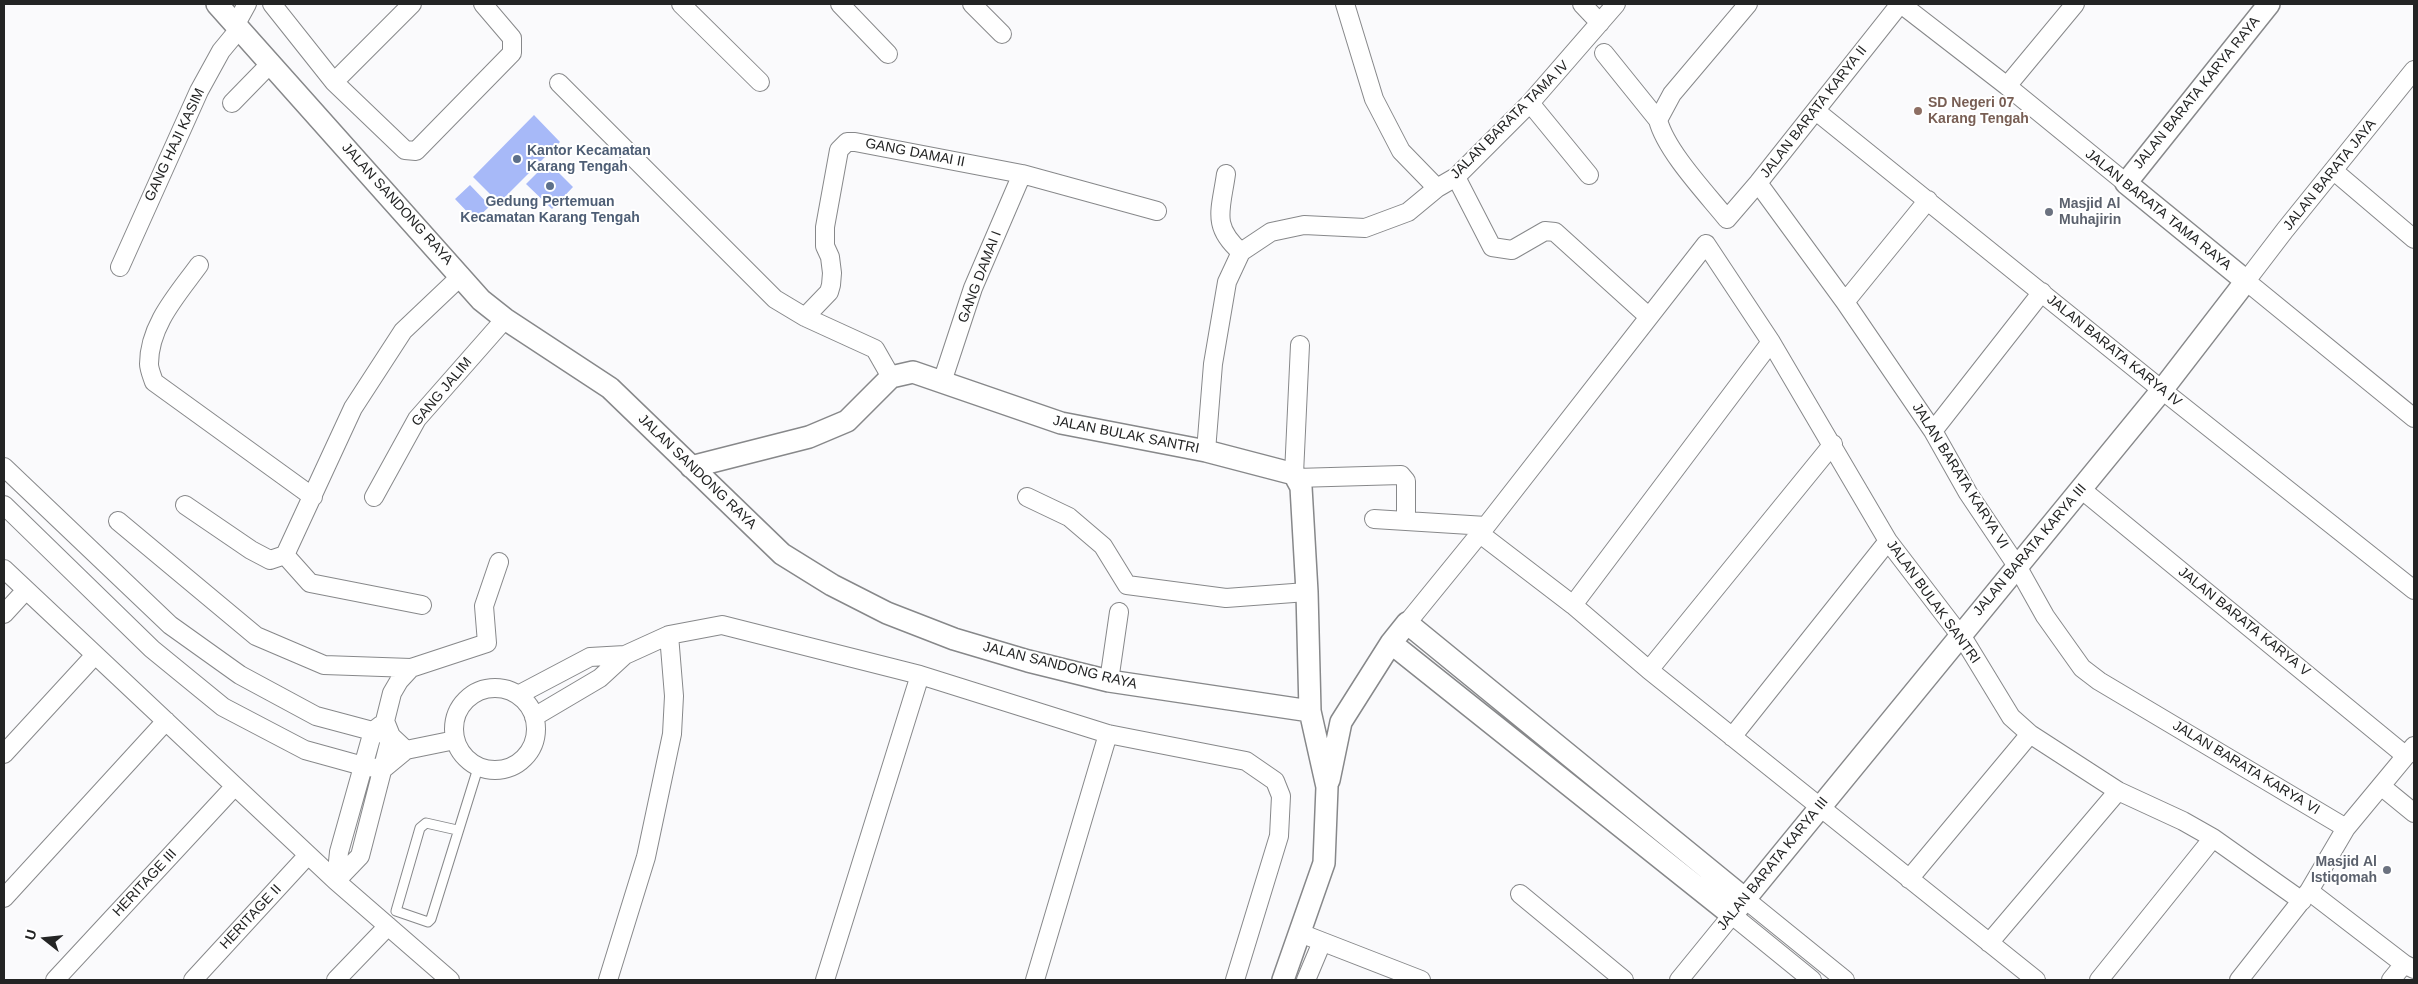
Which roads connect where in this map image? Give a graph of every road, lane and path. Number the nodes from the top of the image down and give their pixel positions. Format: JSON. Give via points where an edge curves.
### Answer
{"nodes":[{"id":1,"x":217,"y":4,"type":"edge"},
{"id":2,"x":247,"y":4,"type":"edge"},
{"id":3,"x":272,"y":4,"type":"edge"},
{"id":4,"x":412,"y":4,"type":"edge"},
{"id":5,"x":483,"y":4,"type":"edge"},
{"id":6,"x":681,"y":4,"type":"edge"},
{"id":7,"x":840,"y":4,"type":"edge"},
{"id":8,"x":972,"y":4,"type":"edge"},
{"id":9,"x":1345,"y":4,"type":"edge"},
{"id":10,"x":1582,"y":4,"type":"edge"},
{"id":11,"x":1616,"y":4,"type":"edge"},
{"id":12,"x":1748,"y":4,"type":"edge"},
{"id":13,"x":1900,"y":4,"type":"edge"},
{"id":14,"x":2075,"y":4,"type":"edge"},
{"id":15,"x":2269,"y":4,"type":"edge"},
{"id":16,"x":1600,"y":23,"type":"junction"},
{"id":17,"x":238,"y":26,"type":"junction"},
{"id":18,"x":1002,"y":34,"type":"dead end"},
{"id":19,"x":1604,"y":53,"type":"dead end"},
{"id":20,"x":888,"y":54,"type":"dead end"},
{"id":21,"x":271,"y":63,"type":"junction"},
{"id":22,"x":2414,"y":72,"type":"edge"},
{"id":23,"x":334,"y":82,"type":"junction"},
{"id":24,"x":760,"y":82,"type":"dead end"},
{"id":25,"x":559,"y":83,"type":"dead end"},
{"id":26,"x":2007,"y":86,"type":"junction"},
{"id":27,"x":232,"y":103,"type":"dead end"},
{"id":28,"x":1530,"y":103,"type":"junction"},
{"id":29,"x":1816,"y":111,"type":"junction"},
{"id":30,"x":1658,"y":120,"type":"junction"},
{"id":31,"x":2334,"y":171,"type":"junction"},
{"id":32,"x":1022,"y":174,"type":"junction"},
{"id":33,"x":1226,"y":174,"type":"dead end"},
{"id":34,"x":1588,"y":175,"type":"dead end"},
{"id":35,"x":1456,"y":177,"type":"junction"},
{"id":36,"x":1758,"y":183,"type":"junction"},
{"id":37,"x":2126,"y":183,"type":"junction"},
{"id":38,"x":1437,"y":188,"type":"junction"},
{"id":39,"x":1928,"y":200,"type":"junction"},
{"id":40,"x":1157,"y":211,"type":"dead end"},
{"id":41,"x":2414,"y":239,"type":"edge"},
{"id":42,"x":1241,"y":252,"type":"junction"},
{"id":43,"x":199,"y":265,"type":"dead end"},
{"id":44,"x":120,"y":267,"type":"dead end"},
{"id":45,"x":461,"y":276,"type":"junction"},
{"id":46,"x":2246,"y":281,"type":"junction"},
{"id":47,"x":2042,"y":292,"type":"junction"},
{"id":48,"x":1845,"y":302,"type":"junction"},
{"id":49,"x":805,"y":317,"type":"junction"},
{"id":50,"x":1649,"y":317,"type":"junction"},
{"id":51,"x":505,"y":319,"type":"junction"},
{"id":52,"x":1771,"y":342,"type":"junction"},
{"id":53,"x":1300,"y":345,"type":"dead end"},
{"id":54,"x":891,"y":377,"type":"junction"},
{"id":55,"x":942,"y":382,"type":"junction"},
{"id":56,"x":2162,"y":390,"type":"junction"},
{"id":57,"x":2414,"y":418,"type":"edge"},
{"id":58,"x":1933,"y":431,"type":"junction"},
{"id":59,"x":1833,"y":444,"type":"junction"},
{"id":60,"x":1206,"y":451,"type":"junction"},
{"id":61,"x":691,"y":467,"type":"junction"},
{"id":62,"x":7,"y":475,"type":"edge"},
{"id":63,"x":1295,"y":476,"type":"junction"},
{"id":64,"x":2081,"y":489,"type":"junction"},
{"id":65,"x":313,"y":497,"type":"junction"},
{"id":66,"x":374,"y":497,"type":"dead end"},
{"id":67,"x":1027,"y":497,"type":"dead end"},
{"id":68,"x":4,"y":505,"type":"edge"},
{"id":69,"x":185,"y":505,"type":"dead end"},
{"id":70,"x":1374,"y":519,"type":"dead end"},
{"id":71,"x":118,"y":521,"type":"dead end"},
{"id":72,"x":1406,"y":521,"type":"junction"},
{"id":73,"x":1483,"y":529,"type":"junction"},
{"id":74,"x":1888,"y":541,"type":"junction"},
{"id":75,"x":285,"y":555,"type":"junction"},
{"id":76,"x":499,"y":562,"type":"dead end"},
{"id":77,"x":2017,"y":566,"type":"junction"},
{"id":78,"x":4,"y":569,"type":"edge"},
{"id":79,"x":26,"y":590,"type":"junction"},
{"id":80,"x":2414,"y":590,"type":"edge"},
{"id":81,"x":1307,"y":592,"type":"junction"},
{"id":82,"x":422,"y":605,"type":"dead end"},
{"id":83,"x":1573,"y":605,"type":"junction"},
{"id":84,"x":1119,"y":612,"type":"dead end"},
{"id":85,"x":4,"y":614,"type":"edge"},
{"id":86,"x":1407,"y":623,"type":"junction"},
{"id":87,"x":1960,"y":635,"type":"junction"},
{"id":88,"x":669,"y":636,"type":"junction"},
{"id":89,"x":1391,"y":643,"type":"junction"},
{"id":90,"x":95,"y":655,"type":"junction"},
{"id":91,"x":625,"y":655,"type":"junction"},
{"id":92,"x":411,"y":668,"type":"junction"},
{"id":93,"x":1649,"y":670,"type":"junction"},
{"id":94,"x":920,"y":675,"type":"junction"},
{"id":95,"x":1109,"y":681,"type":"junction"},
{"id":96,"x":518,"y":695,"type":"junction"},
{"id":97,"x":1310,"y":711,"type":"junction"},
{"id":98,"x":534,"y":717,"type":"junction"},
{"id":99,"x":166,"y":721,"type":"junction"},
{"id":100,"x":383,"y":730,"type":"junction"},
{"id":101,"x":1108,"y":734,"type":"junction"},
{"id":102,"x":2030,"y":734,"type":"junction"},
{"id":103,"x":1732,"y":737,"type":"junction"},
{"id":104,"x":455,"y":740,"type":"junction"},
{"id":105,"x":406,"y":750,"type":"junction"},
{"id":106,"x":2410,"y":751,"type":"edge"},
{"id":107,"x":4,"y":754,"type":"edge"},
{"id":108,"x":363,"y":766,"type":"junction"},
{"id":109,"x":478,"y":768,"type":"junction"},
{"id":110,"x":383,"y":769,"type":"junction"},
{"id":111,"x":236,"y":786,"type":"junction"},
{"id":112,"x":2380,"y":786,"type":"junction"},
{"id":113,"x":1328,"y":787,"type":"junction"},
{"id":114,"x":2118,"y":791,"type":"junction"},
{"id":115,"x":1819,"y":807,"type":"junction"},
{"id":116,"x":2414,"y":813,"type":"edge"},
{"id":117,"x":2346,"y":828,"type":"junction"},
{"id":118,"x":457,"y":830,"type":"junction"},
{"id":119,"x":2213,"y":838,"type":"junction"},
{"id":120,"x":308,"y":855,"type":"junction"},
{"id":121,"x":1909,"y":879,"type":"junction"},
{"id":122,"x":336,"y":881,"type":"junction"},
{"id":123,"x":1520,"y":894,"type":"dead end"},
{"id":124,"x":2306,"y":896,"type":"junction"},
{"id":125,"x":4,"y":898,"type":"edge"},
{"id":126,"x":1738,"y":907,"type":"junction"},
{"id":127,"x":388,"y":926,"type":"junction"},
{"id":128,"x":1300,"y":933,"type":"junction"},
{"id":129,"x":1322,"y":942,"type":"junction"},
{"id":130,"x":1989,"y":942,"type":"junction"},
{"id":131,"x":2409,"y":967,"type":"edge"},
{"id":132,"x":55,"y":980,"type":"edge"},
{"id":133,"x":193,"y":980,"type":"edge"},
{"id":134,"x":336,"y":980,"type":"edge"},
{"id":135,"x":450,"y":980,"type":"edge"},
{"id":136,"x":608,"y":980,"type":"edge"},
{"id":137,"x":825,"y":980,"type":"edge"},
{"id":138,"x":1035,"y":980,"type":"edge"},
{"id":139,"x":1235,"y":980,"type":"edge"},
{"id":140,"x":1283,"y":980,"type":"edge"},
{"id":141,"x":1306,"y":980,"type":"edge"},
{"id":142,"x":1421,"y":980,"type":"edge"},
{"id":143,"x":1624,"y":980,"type":"edge"},
{"id":144,"x":1679,"y":980,"type":"edge"},
{"id":145,"x":1812,"y":980,"type":"edge"},
{"id":146,"x":1845,"y":980,"type":"edge"},
{"id":147,"x":2036,"y":980,"type":"edge"},
{"id":148,"x":2099,"y":980,"type":"edge"},
{"id":149,"x":2239,"y":980,"type":"edge"},
{"id":150,"x":2391,"y":980,"type":"edge"}],
"edges":[{"from":1,"to":17,"type":"street","name":"JALAN SANDONG RAYA"},
{"from":2,"to":17,"type":"street","name":"GANG HAJI KASIM"},
{"from":3,"to":23,"type":"street"},
{"from":4,"to":23,"type":"street"},
{"from":5,"to":23,"type":"street","via":[[512,38],[512,52],[416,151],[405,150]]},
{"from":6,"to":24,"type":"street"},
{"from":7,"to":20,"type":"street"},
{"from":8,"to":18,"type":"street"},
{"from":9,"to":38,"type":"street","via":[[1374,99],[1401,151]]},
{"from":10,"to":16,"type":"street"},
{"from":11,"to":16,"type":"street","name":"JALAN BARATA TAMA IV"},
{"from":12,"to":30,"type":"street","via":[[1672,94]]},
{"from":13,"to":26,"type":"street","name":"JALAN BARATA TAMA RAYA"},
{"from":13,"to":29,"type":"street","name":"JALAN BARATA KARYA II"},
{"from":14,"to":26,"type":"street"},
{"from":15,"to":37,"type":"street","name":"JALAN BARATA KARYA RAYA"},
{"from":16,"to":28,"type":"street","name":"JALAN BARATA TAMA IV"},
{"from":17,"to":21,"type":"street","name":"JALAN SANDONG RAYA"},
{"from":17,"to":44,"type":"street","name":"GANG HAJI KASIM","via":[[199,92]]},
{"from":19,"to":30,"type":"street"},
{"from":21,"to":27,"type":"street"},
{"from":21,"to":45,"type":"street","name":"JALAN SANDONG RAYA"},
{"from":22,"to":31,"type":"street","name":"JALAN BARATA JAYA"},
{"from":25,"to":49,"type":"street","via":[[775,300]]},
{"from":26,"to":37,"type":"street","name":"JALAN BARATA TAMA RAYA"},
{"from":28,"to":34,"type":"street"},
{"from":28,"to":35,"type":"street","name":"JALAN BARATA TAMA IV"},
{"from":29,"to":36,"type":"street","name":"JALAN BARATA KARYA II"},
{"from":29,"to":39,"type":"street","name":"JALAN BARATA KARYA IV"},
{"from":30,"to":36,"type":"street","name":"JALAN BARATA KARYA II","via":[[1661,132],[1727,219]]},
{"from":31,"to":41,"type":"street"},
{"from":31,"to":46,"type":"street","name":"JALAN BARATA JAYA"},
{"from":32,"to":40,"type":"street"},
{"from":32,"to":49,"type":"street","name":"GANG DAMAI II","via":[[848,142],[839,150],[825,227],[831,285],[829,292]]},
{"from":32,"to":55,"type":"street","name":"GANG DAMAI I","via":[[974,288]]},
{"from":33,"to":42,"type":"street","via":[[1219,217],[1226,240]]},
{"from":35,"to":38,"type":"street","name":"JALAN BARATA TAMA IV"},
{"from":35,"to":50,"type":"street","via":[[1492,247],[1512,250],[1545,231],[1555,232]]},
{"from":36,"to":48,"type":"street","name":"JALAN BARATA KARYA VI"},
{"from":37,"to":46,"type":"street","name":"JALAN BARATA TAMA RAYA"},
{"from":38,"to":42,"type":"street","name":"JALAN BARATA TAMA IV","via":[[1408,212],[1364,228],[1304,225],[1272,232]]},
{"from":39,"to":47,"type":"street","name":"JALAN BARATA KARYA IV"},
{"from":39,"to":48,"type":"street"},
{"from":42,"to":60,"type":"street","via":[[1227,282],[1213,364]]},
{"from":43,"to":65,"type":"street","via":[[165,310],[152,342],[148,365],[154,382]]},
{"from":45,"to":51,"type":"street","name":"JALAN SANDONG RAYA","via":[[481,300]]},
{"from":45,"to":65,"type":"street","via":[[403,332],[353,408]]},
{"from":46,"to":56,"type":"street","name":"JALAN BARATA KARYA III"},
{"from":46,"to":57,"type":"street","name":"JALAN BARATA TAMA RAYA"},
{"from":47,"to":56,"type":"street","name":"JALAN BARATA KARYA IV"},
{"from":47,"to":58,"type":"street"},
{"from":48,"to":58,"type":"street","name":"JALAN BARATA KARYA VI"},
{"from":49,"to":54,"type":"street","via":[[875,349]]},
{"from":50,"to":52,"type":"street","name":"JALAN BULAK SANTRI","via":[[1706,244]]},
{"from":50,"to":73,"type":"street"},
{"from":51,"to":61,"type":"street","name":"JALAN SANDONG RAYA","via":[[610,388]]},
{"from":51,"to":66,"type":"street","name":"GANG JALIM","via":[[417,419]]},
{"from":52,"to":59,"type":"street","name":"JALAN BULAK SANTRI"},
{"from":52,"to":83,"type":"street"},
{"from":53,"to":63,"type":"street"},
{"from":54,"to":55,"type":"street","name":"JALAN BULAK SANTRI","via":[[913,372]]},
{"from":54,"to":61,"type":"street","via":[[847,421],[809,437]]},
{"from":55,"to":60,"type":"street","name":"JALAN BULAK SANTRI","via":[[1061,423]]},
{"from":56,"to":64,"type":"street","name":"JALAN BARATA KARYA III"},
{"from":56,"to":80,"type":"street","name":"JALAN BARATA KARYA IV"},
{"from":58,"to":77,"type":"street","name":"JALAN BARATA KARYA VI","via":[[1968,493]]},
{"from":59,"to":74,"type":"street","name":"JALAN BULAK SANTRI"},
{"from":59,"to":93,"type":"street"},
{"from":60,"to":63,"type":"street","name":"JALAN BULAK SANTRI"},
{"from":61,"to":95,"type":"street","name":"JALAN SANDONG RAYA","via":[[782,554],[832,586],[886,613],[954,638]]},
{"from":62,"to":100,"type":"street","via":[[170,625],[240,676],[316,716]]},
{"from":63,"to":72,"type":"street","via":[[1402,475],[1406,481]]},
{"from":63,"to":81,"type":"street","via":[[1301,487]]},
{"from":64,"to":77,"type":"street","name":"JALAN BARATA KARYA III"},
{"from":64,"to":106,"type":"street","name":"JALAN BARATA KARYA V"},
{"from":65,"to":75,"type":"street"},
{"from":67,"to":81,"type":"street","via":[[1069,517],[1103,546],[1127,585],[1226,598]]},
{"from":68,"to":108,"type":"street","via":[[152,649],[223,708],[306,750]]},
{"from":69,"to":75,"type":"street","via":[[270,560]]},
{"from":70,"to":72,"type":"street"},
{"from":71,"to":92,"type":"street","via":[[256,636],[324,665]]},
{"from":72,"to":73,"type":"street"},
{"from":73,"to":83,"type":"street"},
{"from":73,"to":86,"type":"street"},
{"from":74,"to":87,"type":"street","name":"JALAN BULAK SANTRI"},
{"from":74,"to":103,"type":"street"},
{"from":75,"to":82,"type":"street","via":[[310,583]]},
{"from":76,"to":92,"type":"street","via":[[484,606],[487,643]]},
{"from":77,"to":87,"type":"street","name":"JALAN BARATA KARYA III"},
{"from":77,"to":117,"type":"street","name":"JALAN BARATA KARYA VI","via":[[2082,668]]},
{"from":78,"to":79,"type":"street"},
{"from":79,"to":85,"type":"street"},
{"from":79,"to":90,"type":"street"},
{"from":81,"to":97,"type":"street"},
{"from":83,"to":93,"type":"street"},
{"from":84,"to":95,"type":"street"},
{"from":86,"to":89,"type":"street"},
{"from":86,"to":126,"type":"street"},
{"from":87,"to":102,"type":"street","name":"JALAN BULAK SANTRI","via":[[2011,717]]},
{"from":87,"to":115,"type":"street","name":"JALAN BARATA KARYA III"},
{"from":88,"to":91,"type":"street"},
{"from":88,"to":94,"type":"street","via":[[722,625]]},
{"from":88,"to":136,"type":"street","via":[[674,696],[672,734],[646,857]]},
{"from":89,"to":113,"type":"street","via":[[1341,722]]},
{"from":89,"to":126,"type":"street"},
{"from":90,"to":99,"type":"street"},
{"from":90,"to":107,"type":"street"},
{"from":91,"to":96,"type":"street","via":[[590,657]]},
{"from":91,"to":98,"type":"street","via":[[600,678]]},
{"from":92,"to":100,"type":"street","via":[[392,693]]},
{"from":93,"to":103,"type":"street"},
{"from":94,"to":101,"type":"street"},
{"from":94,"to":137,"type":"street"},
{"from":95,"to":97,"type":"street","name":"JALAN SANDONG RAYA"},
{"from":96,"to":98,"type":"street"},
{"from":96,"to":104,"type":"street","via":[[500,688],[480,691],[464,702],[454,720]]},
{"from":97,"to":113,"type":"street"},
{"from":98,"to":109,"type":"street","via":[[532,744],[528,753],[514,766],[497,771]]},
{"from":99,"to":111,"type":"street"},
{"from":99,"to":125,"type":"street"},
{"from":100,"to":105,"type":"street"},
{"from":100,"to":108,"type":"street"},
{"from":100,"to":110,"type":"street"},
{"from":101,"to":138,"type":"street"},
{"from":101,"to":139,"type":"street","via":[[1246,761],[1275,781],[1281,796],[1279,836]]},
{"from":102,"to":114,"type":"street","name":"JALAN BULAK SANTRI"},
{"from":102,"to":121,"type":"street"},
{"from":103,"to":115,"type":"street"},
{"from":104,"to":105,"type":"street"},
{"from":104,"to":109,"type":"street","via":[[463,756]]},
{"from":105,"to":110,"type":"street"},
{"from":106,"to":112,"type":"street"},
{"from":108,"to":110,"type":"street"},
{"from":108,"to":122,"type":"street","via":[[339,852]]},
{"from":109,"to":118,"type":"lane"},
{"from":110,"to":122,"type":"street","via":[[360,856]]},
{"from":111,"to":120,"type":"street"},
{"from":111,"to":132,"type":"street","name":"HERITAGE III"},
{"from":112,"to":116,"type":"street"},
{"from":112,"to":117,"type":"street"},
{"from":113,"to":128,"type":"street","via":[[1324,863]]},
{"from":114,"to":119,"type":"street","name":"JALAN BULAK SANTRI"},
{"from":114,"to":130,"type":"street"},
{"from":115,"to":121,"type":"street"},
{"from":115,"to":126,"type":"street","name":"JALAN BARATA KARYA III"},
{"from":117,"to":124,"type":"street"},
{"from":118,"to":118,"type":"lane","via":[[431,919],[428,922],[396,911],[420,828],[426,823]]},
{"from":119,"to":124,"type":"street","name":"JALAN BULAK SANTRI"},
{"from":119,"to":148,"type":"street"},
{"from":120,"to":122,"type":"street"},
{"from":120,"to":133,"type":"street","name":"HERITAGE II"},
{"from":121,"to":130,"type":"street"},
{"from":122,"to":127,"type":"street"},
{"from":123,"to":143,"type":"street"},
{"from":124,"to":131,"type":"street","name":"JALAN BULAK SANTRI"},
{"from":124,"to":149,"type":"street"},
{"from":126,"to":144,"type":"street","name":"JALAN BARATA KARYA III"},
{"from":126,"to":145,"type":"street"},
{"from":126,"to":146,"type":"street"},
{"from":127,"to":134,"type":"street"},
{"from":127,"to":135,"type":"street"},
{"from":128,"to":129,"type":"street"},
{"from":128,"to":140,"type":"street"},
{"from":129,"to":141,"type":"street"},
{"from":129,"to":142,"type":"street"},
{"from":130,"to":147,"type":"street"},
{"from":131,"to":150,"type":"street"}]}
